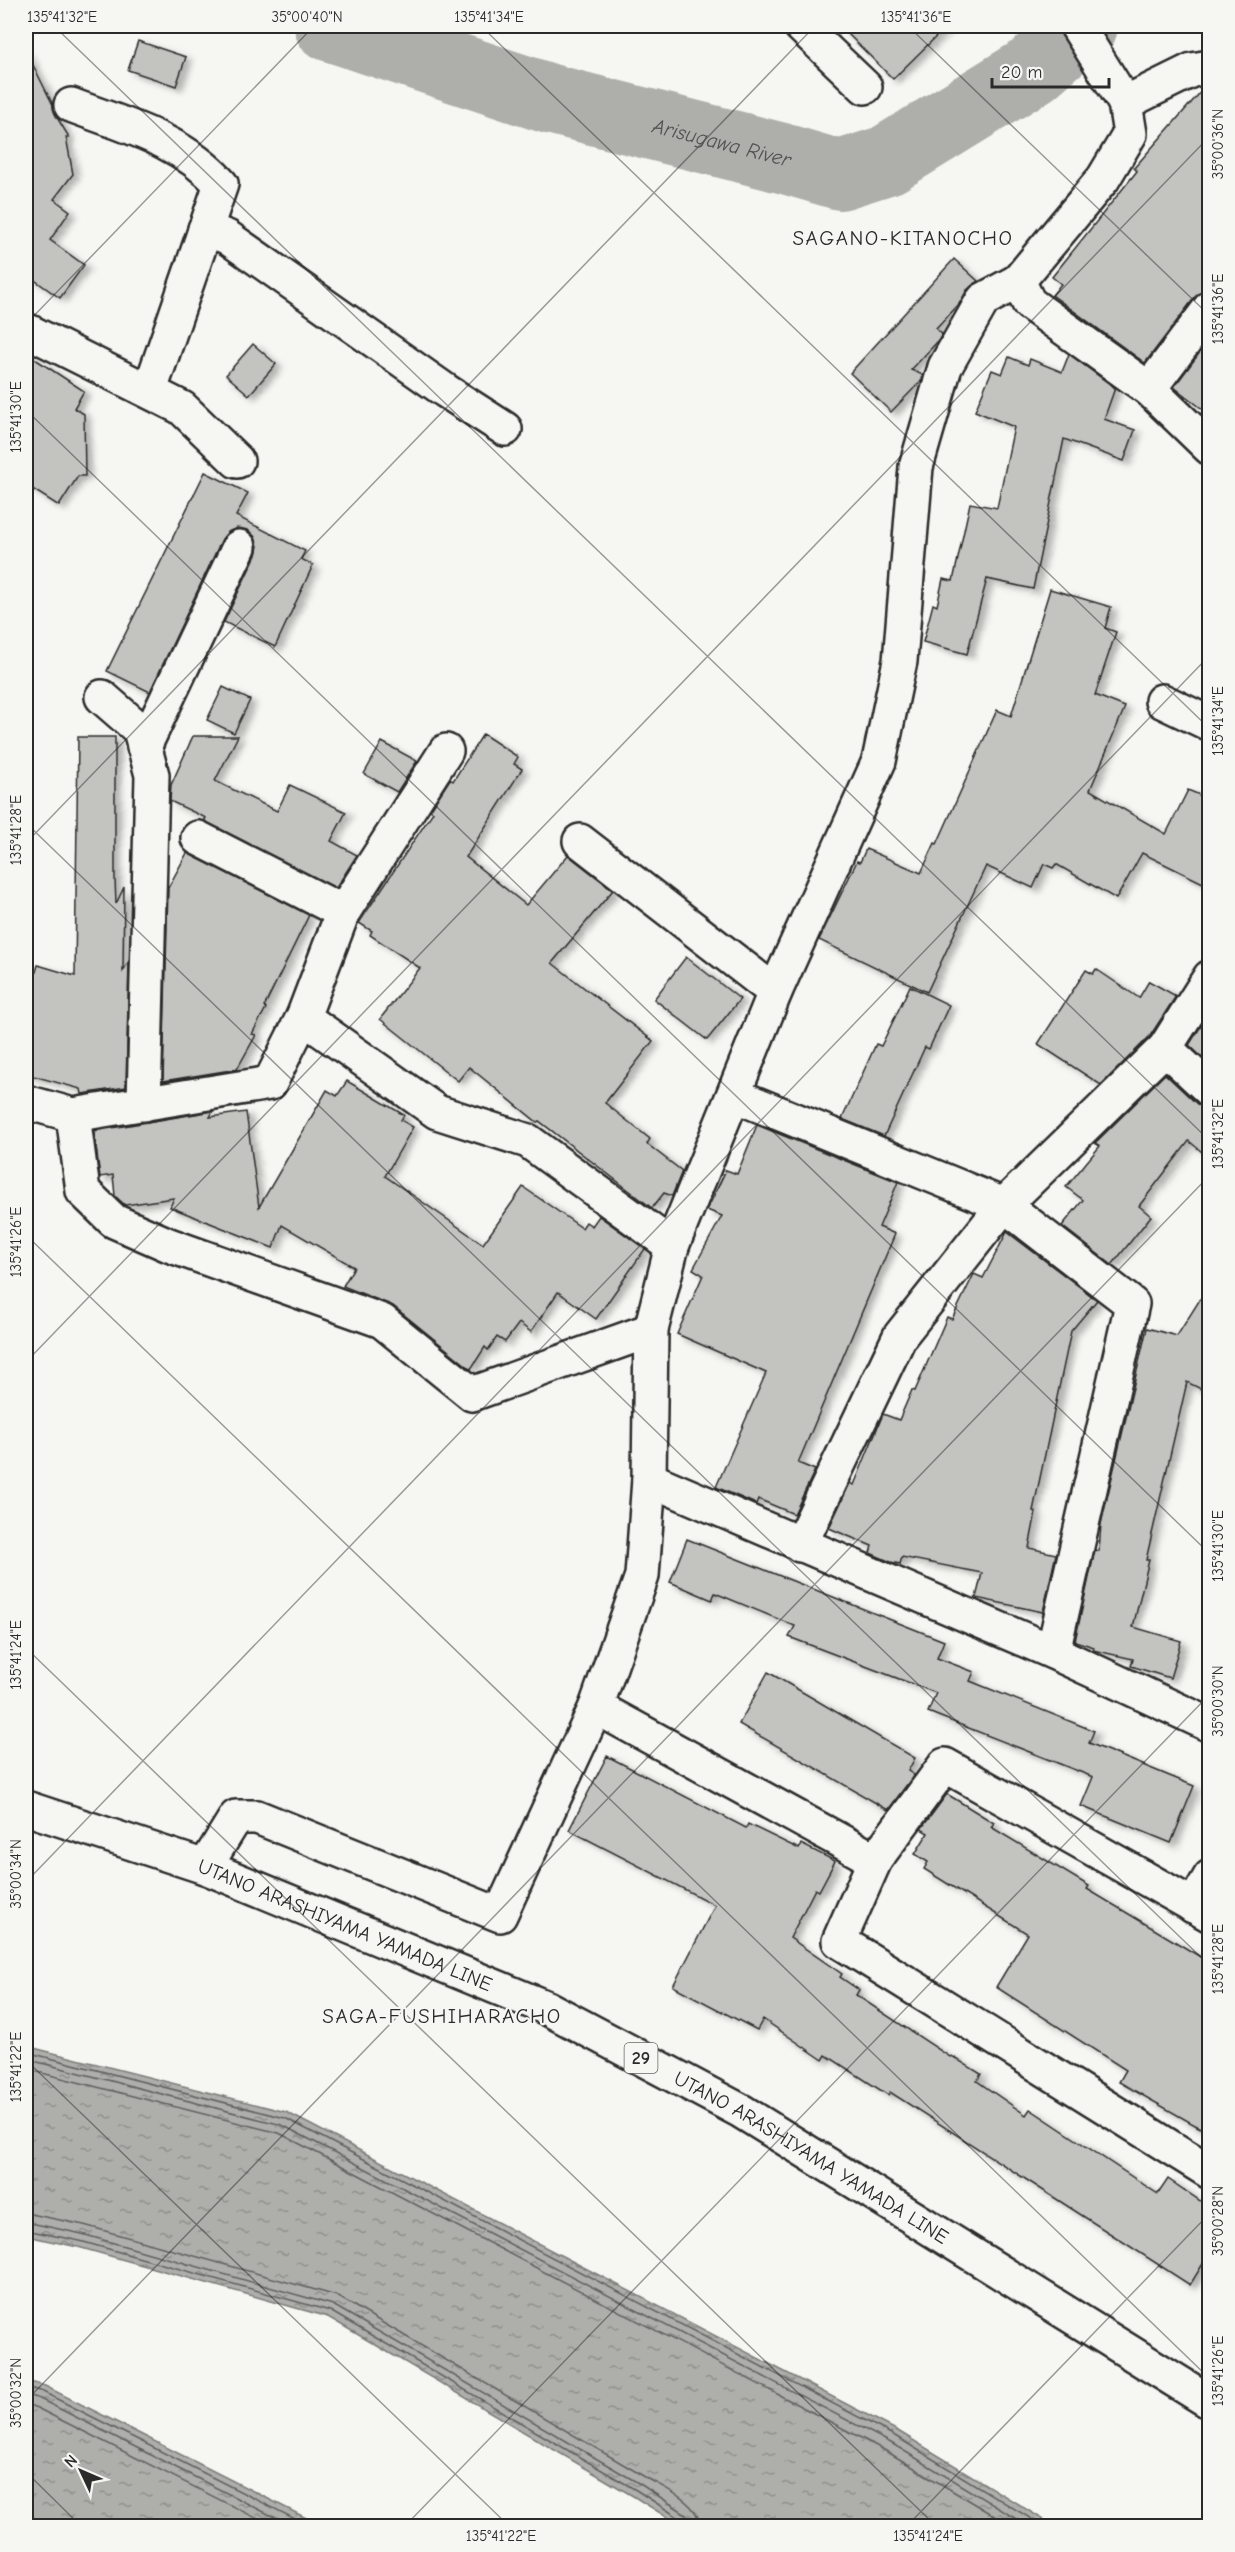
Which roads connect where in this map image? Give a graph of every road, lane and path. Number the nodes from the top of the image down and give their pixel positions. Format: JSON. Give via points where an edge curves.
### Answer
{"nodes":[{"id":1,"x":801,"y":26,"type":"edge"},
{"id":2,"x":1077,"y":26,"type":"edge"},
{"id":3,"x":1209,"y":67,"type":"edge"},
{"id":4,"x":865,"y":87,"type":"dead end"},
{"id":5,"x":1125,"y":103,"type":"junction"},
{"id":6,"x":71,"y":105,"type":"dead end"},
{"id":7,"x":205,"y":229,"type":"junction"},
{"id":8,"x":1018,"y":281,"type":"junction"},
{"id":9,"x":1209,"y":308,"type":"edge"},
{"id":10,"x":26,"y":330,"type":"edge"},
{"id":11,"x":1149,"y":389,"type":"junction"},
{"id":12,"x":150,"y":390,"type":"junction"},
{"id":13,"x":505,"y":429,"type":"dead end"},
{"id":14,"x":1209,"y":448,"type":"edge"},
{"id":15,"x":237,"y":461,"type":"dead end"},
{"id":16,"x":239,"y":547,"type":"dead end"},
{"id":17,"x":102,"y":697,"type":"dead end"},
{"id":18,"x":1162,"y":701,"type":"dead end"},
{"id":19,"x":1209,"y":724,"type":"edge"},
{"id":20,"x":144,"y":747,"type":"junction"},
{"id":21,"x":446,"y":751,"type":"dead end"},
{"id":22,"x":198,"y":838,"type":"dead end"},
{"id":23,"x":580,"y":841,"type":"dead end"},
{"id":24,"x":343,"y":912,"type":"junction"},
{"id":25,"x":1209,"y":977,"type":"edge"},
{"id":26,"x":775,"y":992,"type":"junction"},
{"id":27,"x":303,"y":1017,"type":"junction"},
{"id":28,"x":1165,"y":1048,"type":"junction"},
{"id":29,"x":1209,"y":1090,"type":"edge"},
{"id":30,"x":734,"y":1095,"type":"junction"},
{"id":31,"x":26,"y":1102,"type":"edge"},
{"id":32,"x":144,"y":1104,"type":"junction"},
{"id":33,"x":73,"y":1115,"type":"junction"},
{"id":34,"x":1004,"y":1205,"type":"junction"},
{"id":35,"x":672,"y":1246,"type":"junction"},
{"id":36,"x":651,"y":1330,"type":"junction"},
{"id":37,"x":649,"y":1479,"type":"junction"},
{"id":38,"x":800,"y":1545,"type":"junction"},
{"id":39,"x":1053,"y":1652,"type":"junction"},
{"id":40,"x":596,"y":1707,"type":"junction"},
{"id":41,"x":1209,"y":1725,"type":"edge"},
{"id":42,"x":26,"y":1808,"type":"edge"},
{"id":43,"x":875,"y":1860,"type":"junction"},
{"id":44,"x":205,"y":1867,"type":"junction"},
{"id":45,"x":1209,"y":1877,"type":"edge"},
{"id":46,"x":1201,"y":1910,"type":"edge"},
{"id":47,"x":1209,"y":2172,"type":"edge"},
{"id":48,"x":1209,"y":2402,"type":"edge"}],
"edges":[{"from":1,"to":4,"type":"street"},
{"from":2,"to":5,"type":"street"},
{"from":3,"to":5,"type":"street","via":[[1192,70]]},
{"from":5,"to":8,"type":"street","via":[[1130,134],[1103,179]]},
{"from":6,"to":7,"type":"street","via":[[170,142],[208,170],[221,184]]},
{"from":7,"to":12,"type":"street"},
{"from":7,"to":13,"type":"street","via":[[227,237]]},
{"from":8,"to":11,"type":"street","via":[[1029,303]]},
{"from":8,"to":26,"type":"street","via":[[983,300],[945,367],[916,467],[900,661],[879,761]]},
{"from":9,"to":11,"type":"street"},
{"from":10,"to":12,"type":"street"},
{"from":11,"to":14,"type":"street"},
{"from":12,"to":15,"type":"street","via":[[182,408]]},
{"from":16,"to":20,"type":"street"},
{"from":17,"to":20,"type":"street","via":[[140,730]]},
{"from":18,"to":19,"type":"street"},
{"from":20,"to":32,"type":"street","via":[[152,775]]},
{"from":21,"to":24,"type":"street"},
{"from":22,"to":24,"type":"street"},
{"from":23,"to":26,"type":"street"},
{"from":24,"to":27,"type":"street"},
{"from":25,"to":28,"type":"street"},
{"from":26,"to":30,"type":"street"},
{"from":27,"to":32,"type":"street","via":[[270,1083]]},
{"from":27,"to":35,"type":"street","via":[[437,1112],[528,1141]]},
{"from":28,"to":29,"type":"street"},
{"from":28,"to":34,"type":"street"},
{"from":30,"to":34,"type":"street"},
{"from":30,"to":35,"type":"street"},
{"from":31,"to":33,"type":"street"},
{"from":32,"to":33,"type":"street"},
{"from":33,"to":36,"type":"street","via":[[83,1191],[114,1221],[169,1245],[382,1320],[472,1394]]},
{"from":34,"to":38,"type":"street","via":[[900,1336]]},
{"from":34,"to":39,"type":"street","via":[[1132,1304]]},
{"from":35,"to":36,"type":"street"},
{"from":36,"to":37,"type":"street"},
{"from":37,"to":38,"type":"street"},
{"from":37,"to":40,"type":"street","via":[[642,1576]]},
{"from":38,"to":39,"type":"street"},
{"from":39,"to":41,"type":"street"},
{"from":40,"to":43,"type":"street"},
{"from":40,"to":44,"type":"street","via":[[500,1915],[258,1817],[236,1817]]},
{"from":42,"to":44,"type":"street","name":"UTANO ARASHIYAMA YAMADA LINE","number":"29"},
{"from":43,"to":46,"type":"street","via":[[945,1765]]},
{"from":43,"to":47,"type":"street","via":[[839,1941]]},
{"from":44,"to":48,"type":"street","name":"UTANO ARASHIYAMA YAMADA LINE","number":"29","via":[[547,2008],[741,2111]]},
{"from":45,"to":46,"type":"street"}]}
